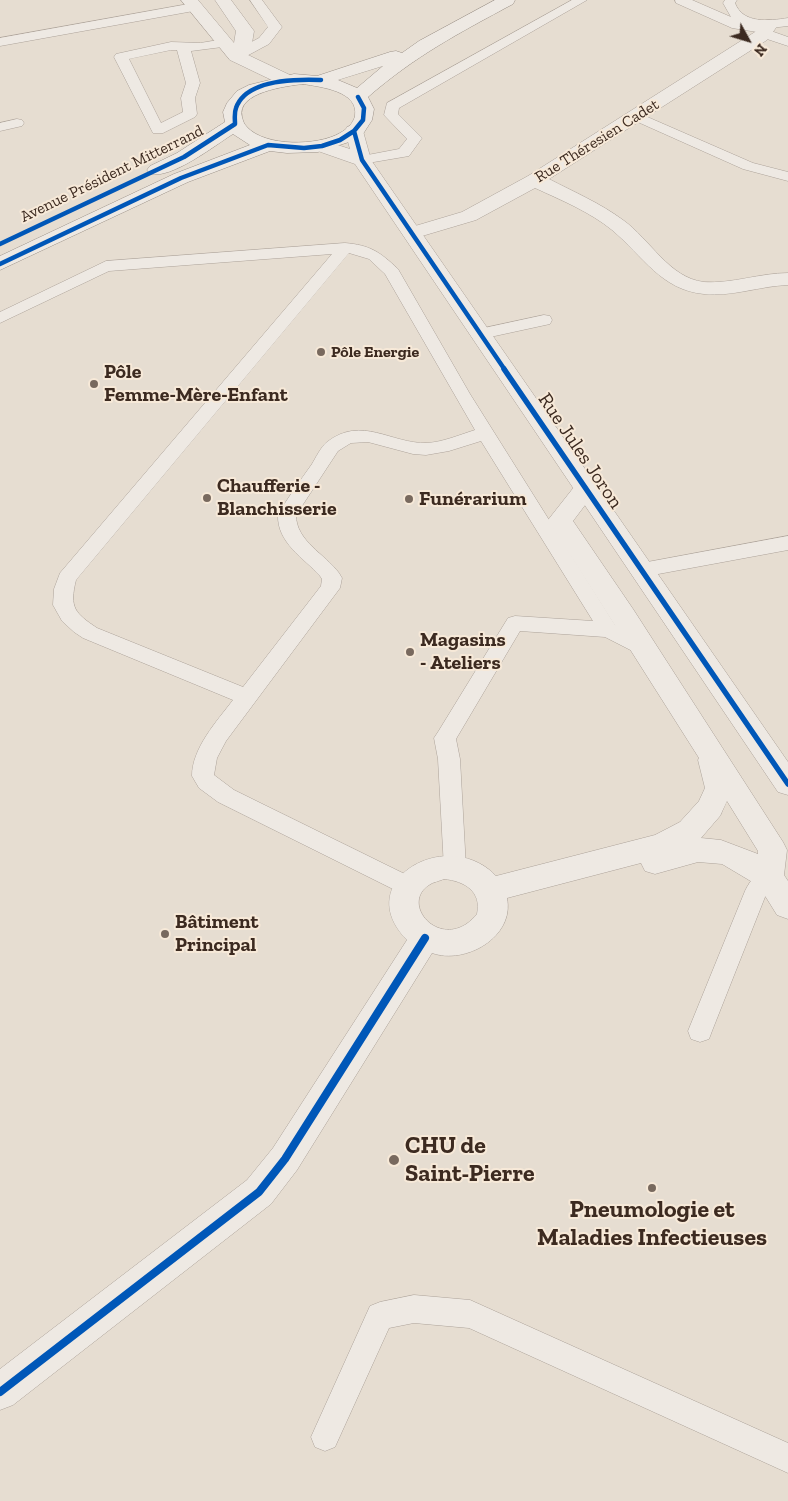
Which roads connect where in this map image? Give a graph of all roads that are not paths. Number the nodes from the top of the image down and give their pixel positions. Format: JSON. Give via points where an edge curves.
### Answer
{"nodes":[{"id":1,"x":223,"y":0,"type":"edge"},
{"id":2,"x":256,"y":0,"type":"edge"},
{"id":3,"x":507,"y":0,"type":"edge"},
{"id":4,"x":581,"y":0,"type":"edge"},
{"id":5,"x":681,"y":0,"type":"edge"},
{"id":6,"x":731,"y":0,"type":"edge"},
{"id":7,"x":191,"y":4,"type":"edge"},
{"id":8,"x":788,"y":22,"type":"edge"},
{"id":9,"x":766,"y":29,"type":"junction"},
{"id":10,"x":0,"y":42,"type":"edge"},
{"id":11,"x":788,"y":42,"type":"edge"},
{"id":12,"x":425,"y":45,"type":"junction"},
{"id":13,"x":183,"y":47,"type":"junction"},
{"id":14,"x":231,"y":50,"type":"junction"},
{"id":15,"x":286,"y":80,"type":"junction"},
{"id":16,"x":320,"y":80,"type":"junction"},
{"id":17,"x":245,"y":95,"type":"junction"},
{"id":18,"x":358,"y":97,"type":"junction"},
{"id":19,"x":636,"y":116,"type":"junction"},
{"id":20,"x":17,"y":123,"type":"dead end"},
{"id":21,"x":235,"y":124,"type":"junction"},
{"id":22,"x":0,"y":127,"type":"edge"},
{"id":23,"x":354,"y":131,"type":"junction"},
{"id":24,"x":268,"y":145,"type":"junction"},
{"id":25,"x":322,"y":146,"type":"junction"},
{"id":26,"x":362,"y":160,"type":"junction"},
{"id":27,"x":788,"y":177,"type":"edge"},
{"id":28,"x":535,"y":180,"type":"junction"},
{"id":29,"x":412,"y":233,"type":"junction"},
{"id":30,"x":0,"y":244,"type":"edge"},
{"id":31,"x":345,"y":248,"type":"junction"},
{"id":32,"x":0,"y":264,"type":"edge"},
{"id":33,"x":788,"y":279,"type":"edge"},
{"id":34,"x":0,"y":318,"type":"edge"},
{"id":35,"x":544,"y":320,"type":"dead end"},
{"id":36,"x":481,"y":334,"type":"junction"},
{"id":37,"x":485,"y":433,"type":"junction"},
{"id":38,"x":586,"y":488,"type":"junction"},
{"id":39,"x":788,"y":543,"type":"edge"},
{"id":40,"x":642,"y":570,"type":"junction"},
{"id":41,"x":608,"y":630,"type":"junction"},
{"id":42,"x":644,"y":649,"type":"junction"},
{"id":43,"x":247,"y":697,"type":"junction"},
{"id":44,"x":711,"y":753,"type":"junction"},
{"id":45,"x":788,"y":784,"type":"edge"},
{"id":46,"x":456,"y":868,"type":"junction"},
{"id":47,"x":769,"y":877,"type":"junction"},
{"id":48,"x":409,"y":887,"type":"junction"},
{"id":49,"x":491,"y":900,"type":"junction"},
{"id":50,"x":788,"y":906,"type":"edge"},
{"id":51,"x":425,"y":938,"type":"junction"},
{"id":52,"x":700,"y":1031,"type":"dead end"},
{"id":53,"x":0,"y":1392,"type":"edge"},
{"id":54,"x":325,"y":1437,"type":"dead end"},
{"id":55,"x":788,"y":1458,"type":"edge"}],
"edges":[{"from":1,"to":14,"type":"street","via":[[245,31],[243,43]]},
{"from":2,"to":14,"type":"lane","via":[[275,27],[264,41]]},
{"from":3,"to":12,"type":"street"},
{"from":4,"to":26,"type":"lane","via":[[392,106],[391,115],[415,138],[404,153]]},
{"from":5,"to":9,"type":"lane","via":[[737,25]]},
{"from":6,"to":9,"type":"lane","via":[[730,9],[735,15]]},
{"from":7,"to":10,"type":"lane"},
{"from":7,"to":14,"type":"street"},
{"from":8,"to":9,"type":"lane"},
{"from":9,"to":11,"type":"lane"},
{"from":9,"to":19,"type":"street","name":"Rue Théresien Cadet","via":[[761,36]]},
{"from":12,"to":16,"type":"street","via":[[379,63]]},
{"from":12,"to":18,"type":"street"},
{"from":13,"to":13,"type":"lane","via":[[171,46],[121,57],[158,130],[190,114],[188,98],[193,84]]},
{"from":13,"to":14,"type":"lane"},
{"from":14,"to":15,"type":"street"},
{"from":14,"to":17,"type":"street"},
{"from":15,"to":16,"type":"street"},
{"from":15,"to":17,"type":"street","via":[[256,88]]},
{"from":16,"to":18,"type":"street","via":[[349,90]]},
{"from":17,"to":21,"type":"street","via":[[234,109]]},
{"from":18,"to":23,"type":"street","via":[[364,108],[364,120]]},
{"from":19,"to":27,"type":"lane","via":[[748,166]]},
{"from":19,"to":28,"type":"street","name":"Rue Théresien Cadet"},
{"from":20,"to":22,"type":"lane"},
{"from":21,"to":24,"type":"street","via":[[242,133]]},
{"from":21,"to":30,"type":"street","name":"Avenue Président Mitterrand","via":[[184,157]]},
{"from":23,"to":25,"type":"street"},
{"from":23,"to":26,"type":"street","name":"Rue Jules Joron"},
{"from":24,"to":25,"type":"street"},
{"from":24,"to":32,"type":"street","name":"Avenue Président Mitterrand","via":[[181,178]]},
{"from":25,"to":26,"type":"street"},
{"from":26,"to":29,"type":"street","name":"Rue Jules Joron"},
{"from":28,"to":29,"type":"street","name":"Rue Théresien Cadet","via":[[469,216]]},
{"from":28,"to":33,"type":"street","via":[[619,226],[666,273],[682,282],[703,288]]},
{"from":29,"to":36,"type":"street","name":"Rue Jules Joron"},
{"from":31,"to":34,"type":"lane","via":[[106,266]]},
{"from":31,"to":37,"type":"lane","via":[[375,256],[392,272]]},
{"from":31,"to":43,"type":"lane","via":[[67,578],[62,594],[62,608],[90,633]]},
{"from":35,"to":36,"type":"lane"},
{"from":36,"to":38,"type":"street","name":"Rue Jules Joron"},
{"from":37,"to":41,"type":"lane"},
{"from":37,"to":43,"type":"lane","via":[[443,447],[424,449],[366,434],[353,435],[332,447],[287,515],[289,531],[332,578],[330,588]]},
{"from":38,"to":40,"type":"street","name":"Rue Jules Joron"},
{"from":38,"to":42,"type":"street","via":[[560,520]]},
{"from":39,"to":40,"type":"lane"},
{"from":40,"to":45,"type":"street","name":"Rue Jules Joron"},
{"from":41,"to":42,"type":"lane"},
{"from":41,"to":46,"type":"lane","via":[[515,623],[445,738]]},
{"from":42,"to":44,"type":"street"},
{"from":43,"to":48,"type":"lane","via":[[208,753],[202,767],[203,777],[226,796]]},
{"from":44,"to":47,"type":"street","via":[[773,850]]},
{"from":44,"to":49,"type":"street","via":[[718,788],[710,808],[690,830],[662,846]]},
{"from":46,"to":48,"type":"street","via":[[429,871]]},
{"from":46,"to":49,"type":"street","via":[[476,876]]},
{"from":47,"to":49,"type":"street","via":[[747,861],[713,850],[689,852]]},
{"from":47,"to":50,"type":"street"},
{"from":47,"to":52,"type":"lane","via":[[756,891]]},
{"from":48,"to":51,"type":"street","via":[[405,896],[405,915],[416,932]]},
{"from":49,"to":51,"type":"street","via":[[486,927],[469,940],[447,944]]},
{"from":51,"to":53,"type":"street","via":[[290,1151],[259,1192]]},
{"from":54,"to":55,"type":"lane","via":[[380,1316],[414,1309],[470,1314]]}]}
